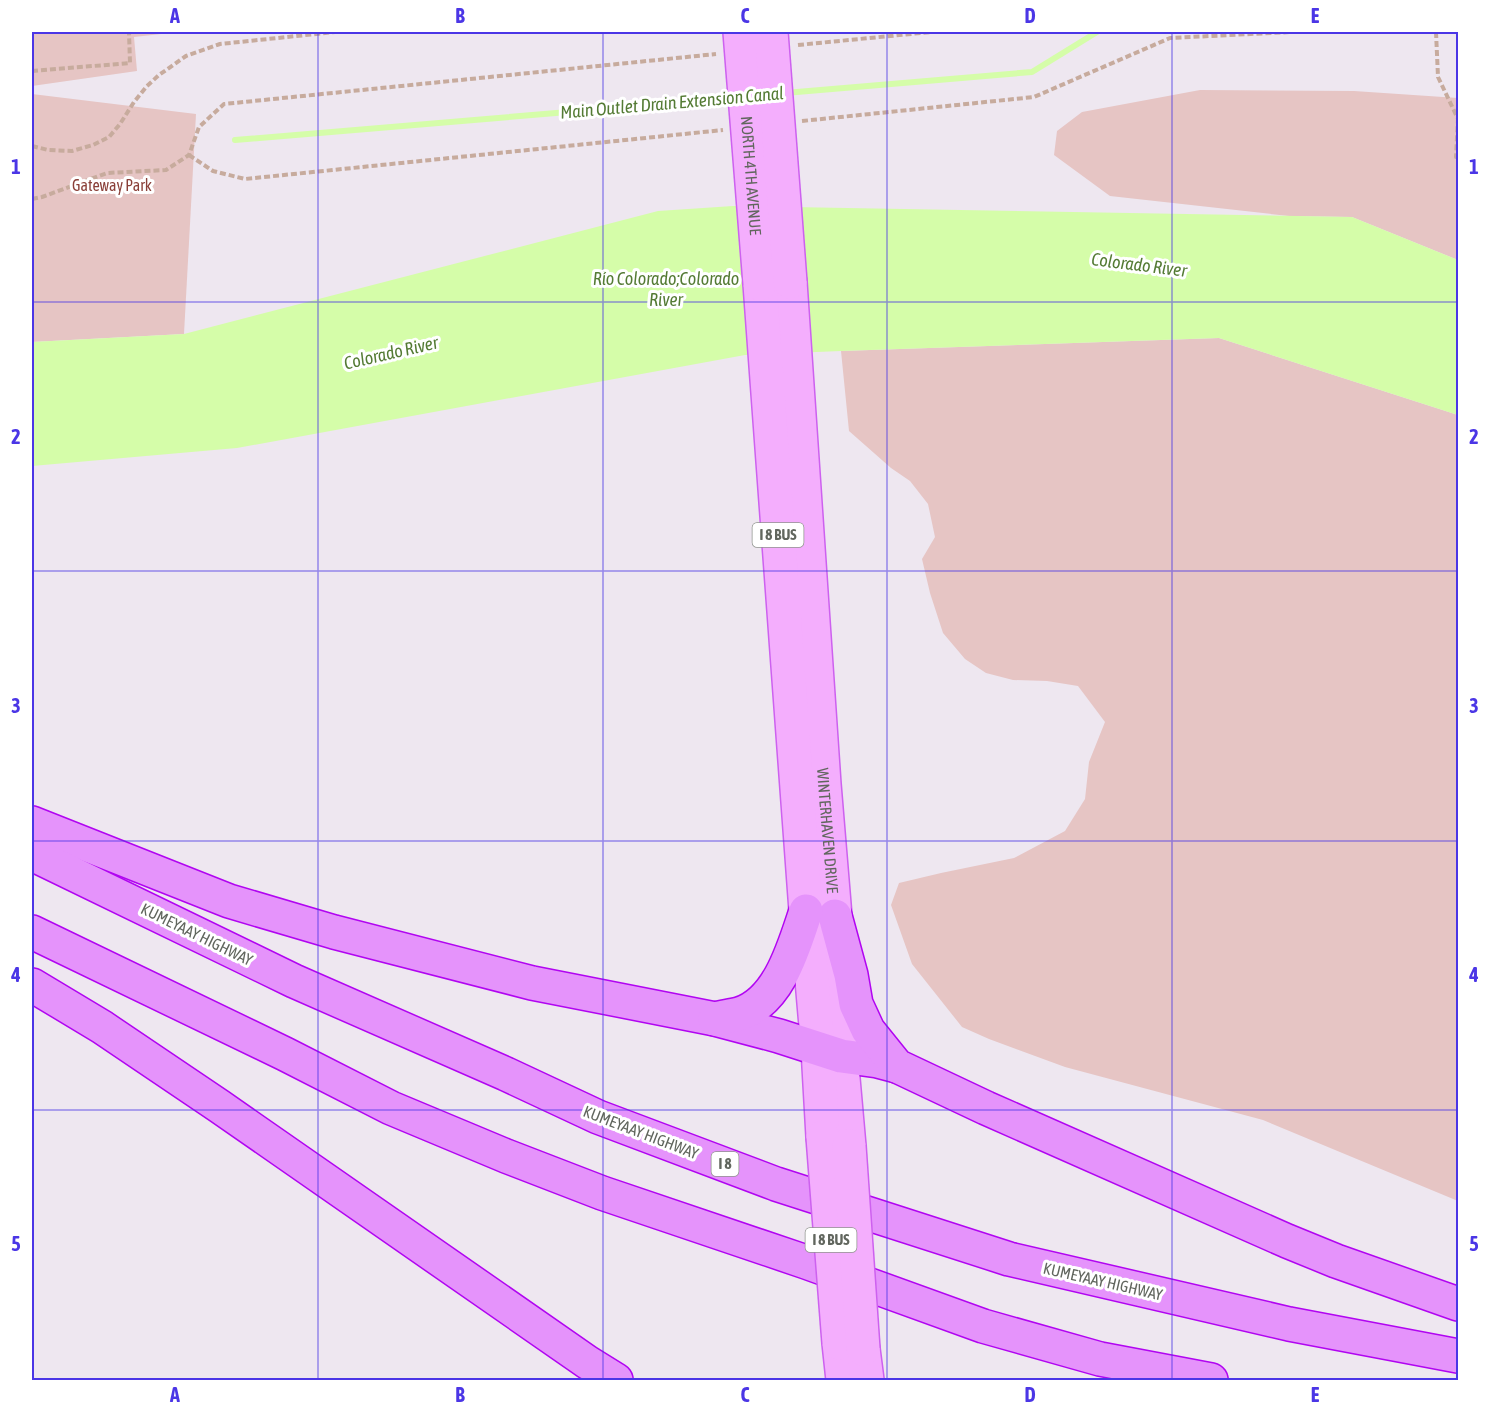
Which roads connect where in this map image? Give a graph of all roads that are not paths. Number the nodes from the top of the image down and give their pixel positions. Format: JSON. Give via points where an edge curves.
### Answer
{"nodes":[{"id":1,"x":781,"y":39,"type":"edge"},
{"id":2,"x":729,"y":42,"type":"edge"},
{"id":3,"x":775,"y":283,"type":"junction"},
{"id":4,"x":32,"y":823,"type":"edge"},
{"id":5,"x":32,"y":855,"type":"edge"},
{"id":6,"x":820,"y":914,"type":"junction"},
{"id":7,"x":32,"y":932,"type":"edge"},
{"id":8,"x":32,"y":985,"type":"edge"},
{"id":9,"x":715,"y":1019,"type":"junction"},
{"id":10,"x":829,"y":1053,"type":"junction"},
{"id":11,"x":897,"y":1066,"type":"junction"},
{"id":12,"x":1458,"y":1304,"type":"edge"},
{"id":13,"x":851,"y":1346,"type":"junction"},
{"id":14,"x":1458,"y":1356,"type":"edge"},
{"id":15,"x":616,"y":1380,"type":"edge"},
{"id":16,"x":843,"y":1380,"type":"edge"},
{"id":17,"x":867,"y":1380,"type":"edge"},
{"id":18,"x":1211,"y":1380,"type":"edge"}],
"edges":[{"from":1,"to":3,"type":"main road","name":"NORTH 4TH AVENUE","number":"I 8 BUS","bridge":true},
{"from":2,"to":3,"type":"main road","name":"NORTH 4TH AVENUE","number":"I 8 BUS","bridge":true},
{"from":3,"to":6,"type":"main road","name":"WINTERHAVEN DRIVE","number":"I 8 BUS"},
{"from":4,"to":9,"type":"highway","via":[[229,901],[334,932],[532,983]]},
{"from":5,"to":14,"type":"highway","name":"KUMEYAAY HIGHWAY","number":"I 8","via":[[294,981],[598,1117],[776,1184],[1009,1259],[1290,1324]]},
{"from":6,"to":9,"type":"highway","via":[[767,994],[740,1014]]},
{"from":6,"to":10,"type":"main road","name":"WINTERHAVEN DRIVE","number":"I 8 BUS"},
{"from":6,"to":11,"type":"highway","via":[[850,975],[856,1004],[868,1030]]},
{"from":7,"to":18,"type":"highway","via":[[391,1108],[602,1193],[983,1326],[1100,1359]]},
{"from":8,"to":15,"type":"highway","via":[[219,1106]]},
{"from":9,"to":10,"type":"highway"},
{"from":10,"to":11,"type":"highway"},
{"from":10,"to":13,"type":"main road","name":"WINTERHAVEN DRIVE","number":"I 8 BUS","bridge":true},
{"from":11,"to":12,"type":"highway","via":[[1287,1241]]},
{"from":13,"to":16,"type":"main road","name":"WINTERHAVEN DRIVE","number":"I 8 BUS"},
{"from":13,"to":17,"type":"main road","name":"WINTERHAVEN DRIVE","number":"I 8 BUS"}]}
